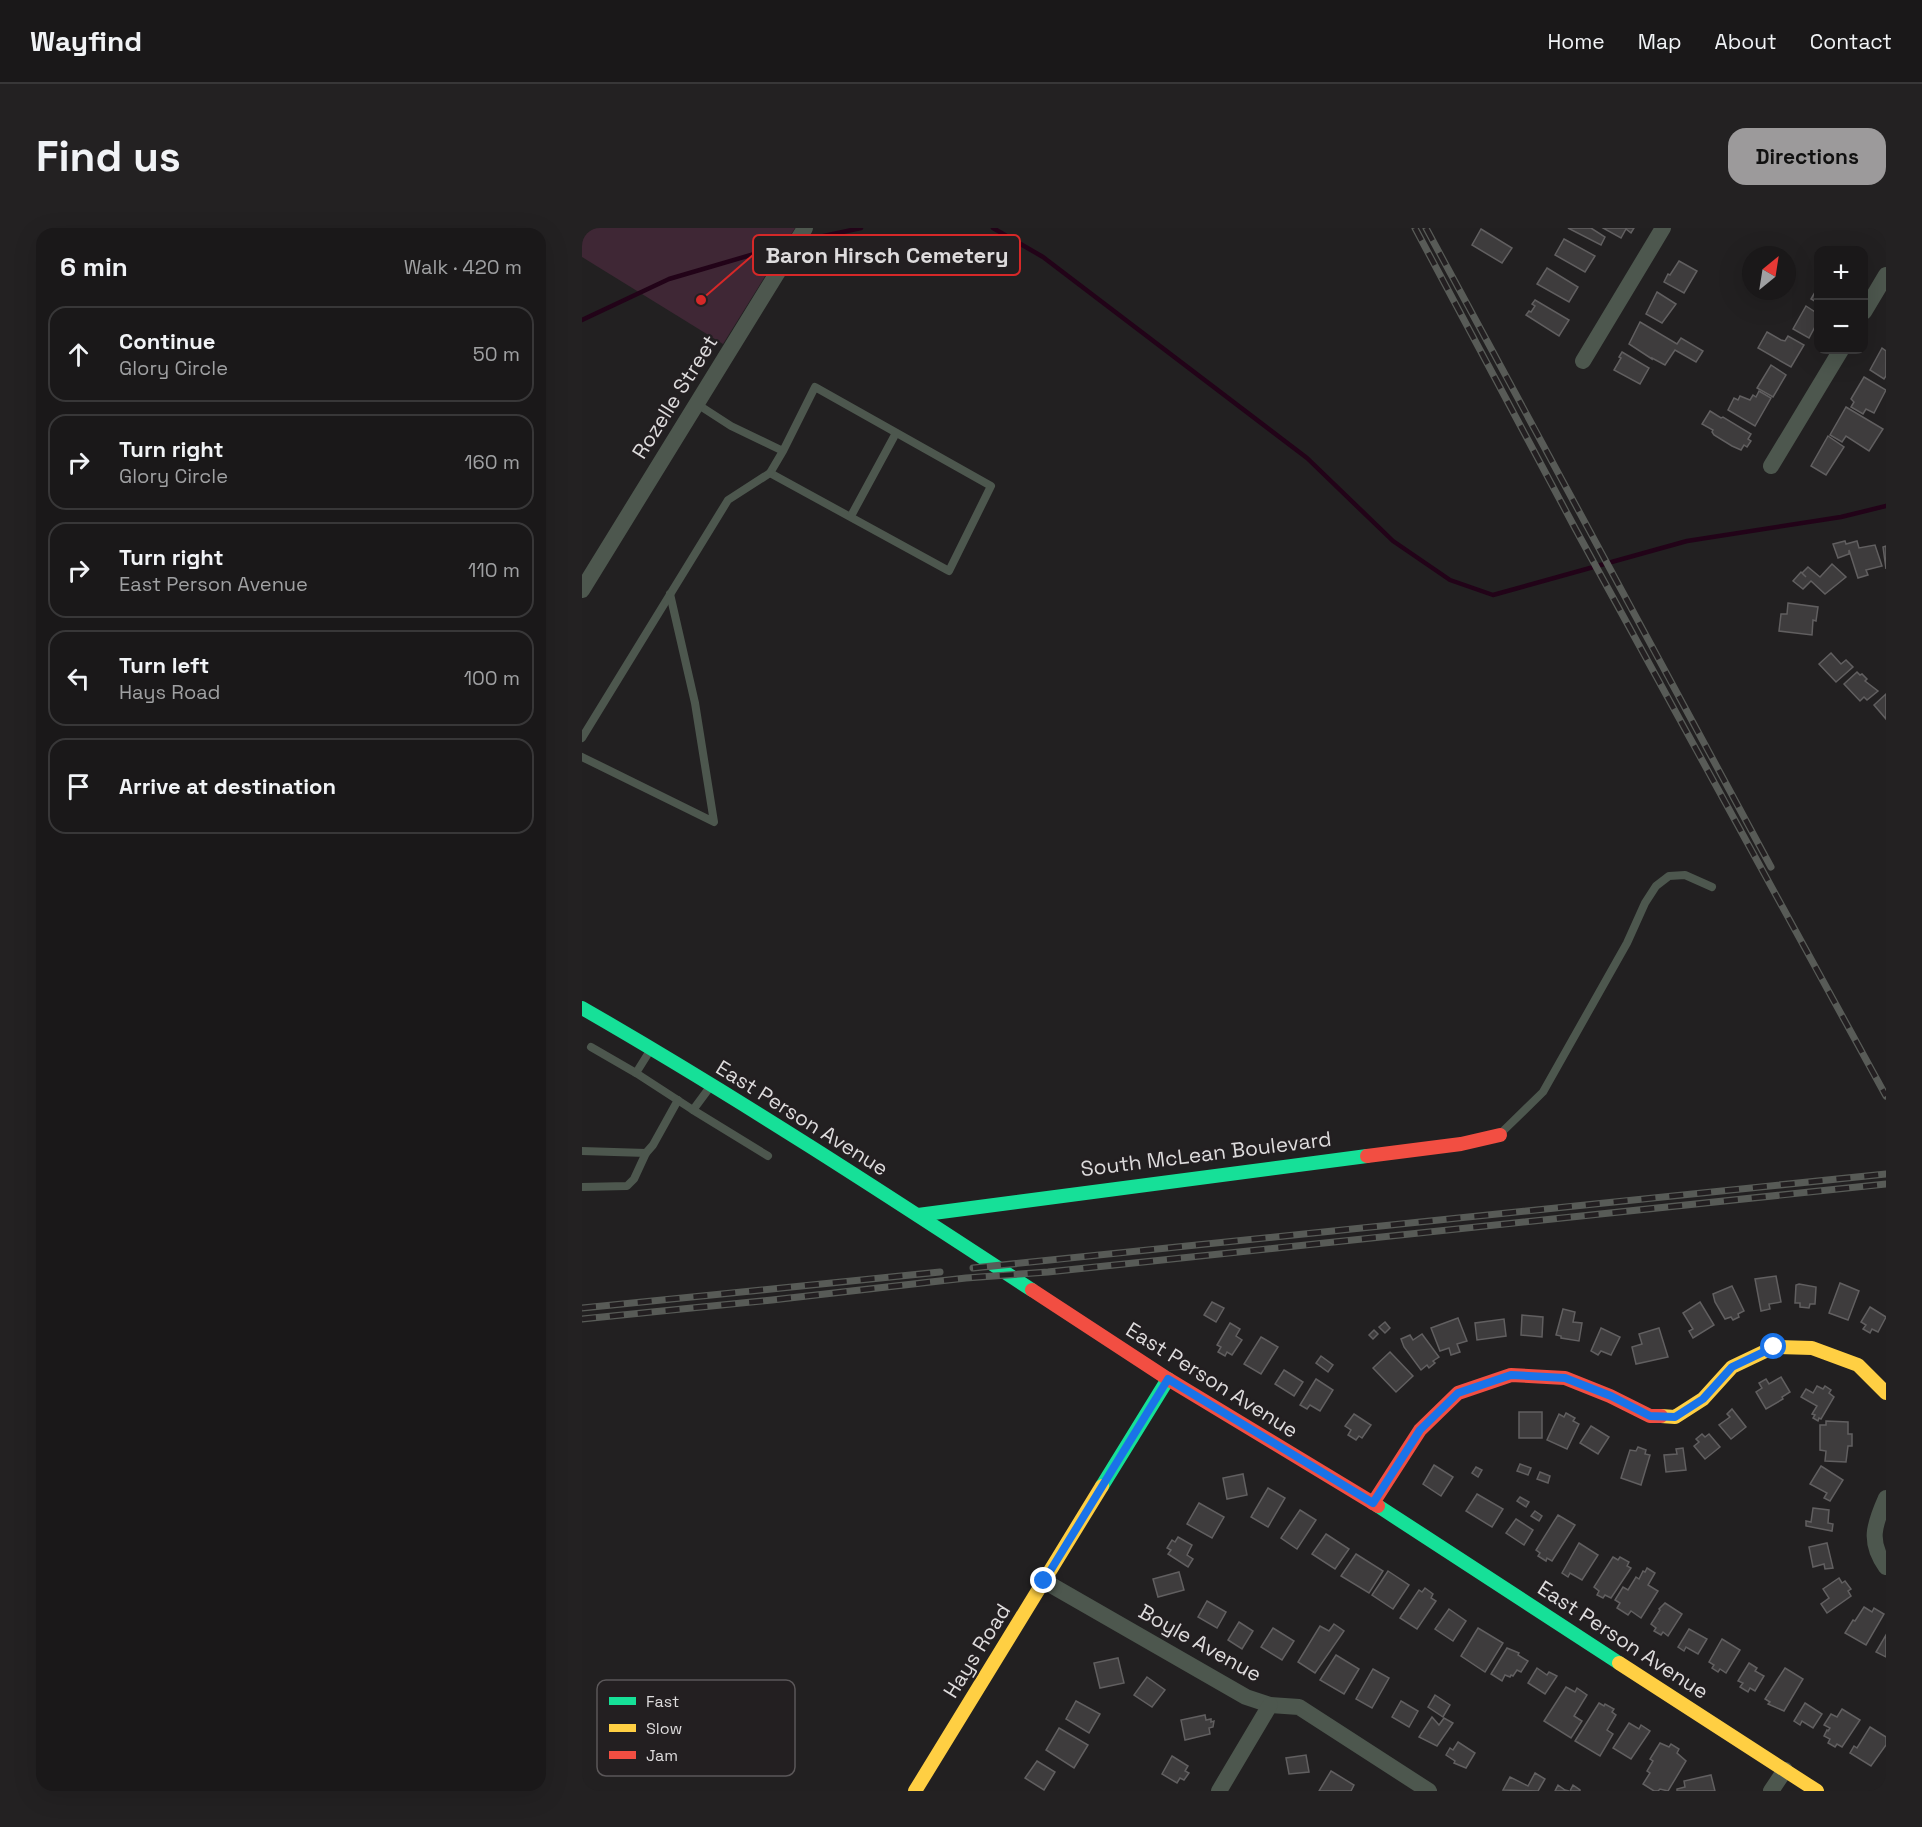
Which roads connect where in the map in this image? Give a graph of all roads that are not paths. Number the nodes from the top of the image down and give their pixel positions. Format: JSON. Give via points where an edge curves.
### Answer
{"nodes":[{"id":1,"x":806,"y":228,"type":"edge"},
{"id":2,"x":1663,"y":228,"type":"edge"},
{"id":3,"x":1886,"y":275,"type":"edge"},
{"id":4,"x":1868,"y":304,"type":"edge"},
{"id":5,"x":1839,"y":354,"type":"edge"},
{"id":6,"x":1583,"y":361,"type":"dead end"},
{"id":7,"x":697,"y":404,"type":"junction"},
{"id":8,"x":896,"y":433,"type":"junction"},
{"id":9,"x":783,"y":451,"type":"junction"},
{"id":10,"x":1771,"y":465,"type":"dead end"},
{"id":11,"x":771,"y":473,"type":"junction"},
{"id":12,"x":851,"y":516,"type":"junction"},
{"id":13,"x":582,"y":590,"type":"edge"},
{"id":14,"x":670,"y":594,"type":"junction"},
{"id":15,"x":582,"y":738,"type":"edge"},
{"id":16,"x":582,"y":757,"type":"edge"},
{"id":17,"x":1712,"y":887,"type":"dead end"},
{"id":18,"x":582,"y":1008,"type":"edge"},
{"id":19,"x":591,"y":1047,"type":"dead end"},
{"id":20,"x":651,"y":1049,"type":"junction"},
{"id":21,"x":636,"y":1073,"type":"junction"},
{"id":22,"x":710,"y":1086,"type":"junction"},
{"id":23,"x":678,"y":1100,"type":"junction"},
{"id":24,"x":693,"y":1110,"type":"junction"},
{"id":25,"x":1500,"y":1135,"type":"joint"},
{"id":26,"x":582,"y":1151,"type":"edge"},
{"id":27,"x":646,"y":1153,"type":"junction"},
{"id":28,"x":768,"y":1156,"type":"dead end"},
{"id":29,"x":582,"y":1187,"type":"edge"},
{"id":30,"x":918,"y":1215,"type":"junction"},
{"id":31,"x":1168,"y":1379,"type":"junction"},
{"id":32,"x":1886,"y":1393,"type":"edge"},
{"id":33,"x":1886,"y":1498,"type":"edge"},
{"id":34,"x":1373,"y":1503,"type":"junction"},
{"id":35,"x":1886,"y":1567,"type":"edge"},
{"id":36,"x":1044,"y":1581,"type":"junction"},
{"id":37,"x":1270,"y":1705,"type":"junction"},
{"id":38,"x":1785,"y":1770,"type":"junction"},
{"id":39,"x":915,"y":1791,"type":"edge"},
{"id":40,"x":1219,"y":1791,"type":"edge"},
{"id":41,"x":1429,"y":1791,"type":"edge"},
{"id":42,"x":1771,"y":1791,"type":"edge"},
{"id":43,"x":1817,"y":1791,"type":"edge"}],
"edges":[{"from":1,"to":7,"type":"street","name":"Rozelle Street"},
{"from":2,"to":6,"type":"street"},
{"from":3,"to":4,"type":"street"},
{"from":5,"to":10,"type":"street"},
{"from":7,"to":9,"type":"lane"},
{"from":7,"to":13,"type":"street","name":"Rozelle Street"},
{"from":8,"to":9,"type":"lane","via":[[815,387]]},
{"from":8,"to":12,"type":"lane"},
{"from":8,"to":12,"type":"lane","via":[[991,486],[949,571]]},
{"from":9,"to":11,"type":"lane"},
{"from":11,"to":12,"type":"lane"},
{"from":11,"to":14,"type":"lane","via":[[728,500]]},
{"from":14,"to":15,"type":"lane"},
{"from":14,"to":16,"type":"lane","via":[[695,703],[714,822]]},
{"from":17,"to":25,"type":"lane","via":[[1685,875],[1669,876],[1656,886],[1543,1092]]},
{"from":18,"to":20,"type":"street","name":"East Person Avenue"},
{"from":19,"to":21,"type":"lane"},
{"from":20,"to":21,"type":"lane"},
{"from":20,"to":22,"type":"street","name":"East Person Avenue"},
{"from":21,"to":23,"type":"lane"},
{"from":22,"to":24,"type":"lane"},
{"from":22,"to":30,"type":"street","name":"East Person Avenue"},
{"from":23,"to":24,"type":"lane"},
{"from":23,"to":27,"type":"lane"},
{"from":24,"to":28,"type":"lane"},
{"from":25,"to":30,"type":"street","name":"South McLean Boulevard","via":[[1461,1144]]},
{"from":26,"to":27,"type":"lane"},
{"from":27,"to":29,"type":"lane","via":[[627,1186]]},
{"from":30,"to":31,"type":"street","name":"East Person Avenue"},
{"from":31,"to":34,"type":"street","name":"East Person Avenue"},
{"from":31,"to":36,"type":"street","name":"Hays Road"},
{"from":32,"to":34,"type":"street","via":[[1858,1365],[1812,1348],[1774,1347],[1732,1367],[1703,1399],[1675,1417],[1650,1416],[1565,1378],[1511,1375],[1458,1393],[1420,1430]]},
{"from":33,"to":35,"type":"street","via":[[1875,1523],[1876,1553]]},
{"from":34,"to":38,"type":"street","name":"East Person Avenue"},
{"from":36,"to":37,"type":"street","name":"Boyle Avenue","via":[[1246,1697]]},
{"from":36,"to":39,"type":"street","name":"Hays Road"},
{"from":37,"to":40,"type":"street"},
{"from":37,"to":41,"type":"street","name":"Boyle Avenue","via":[[1299,1707]]},
{"from":38,"to":42,"type":"street"},
{"from":38,"to":43,"type":"street","name":"East Person Avenue"}]}
